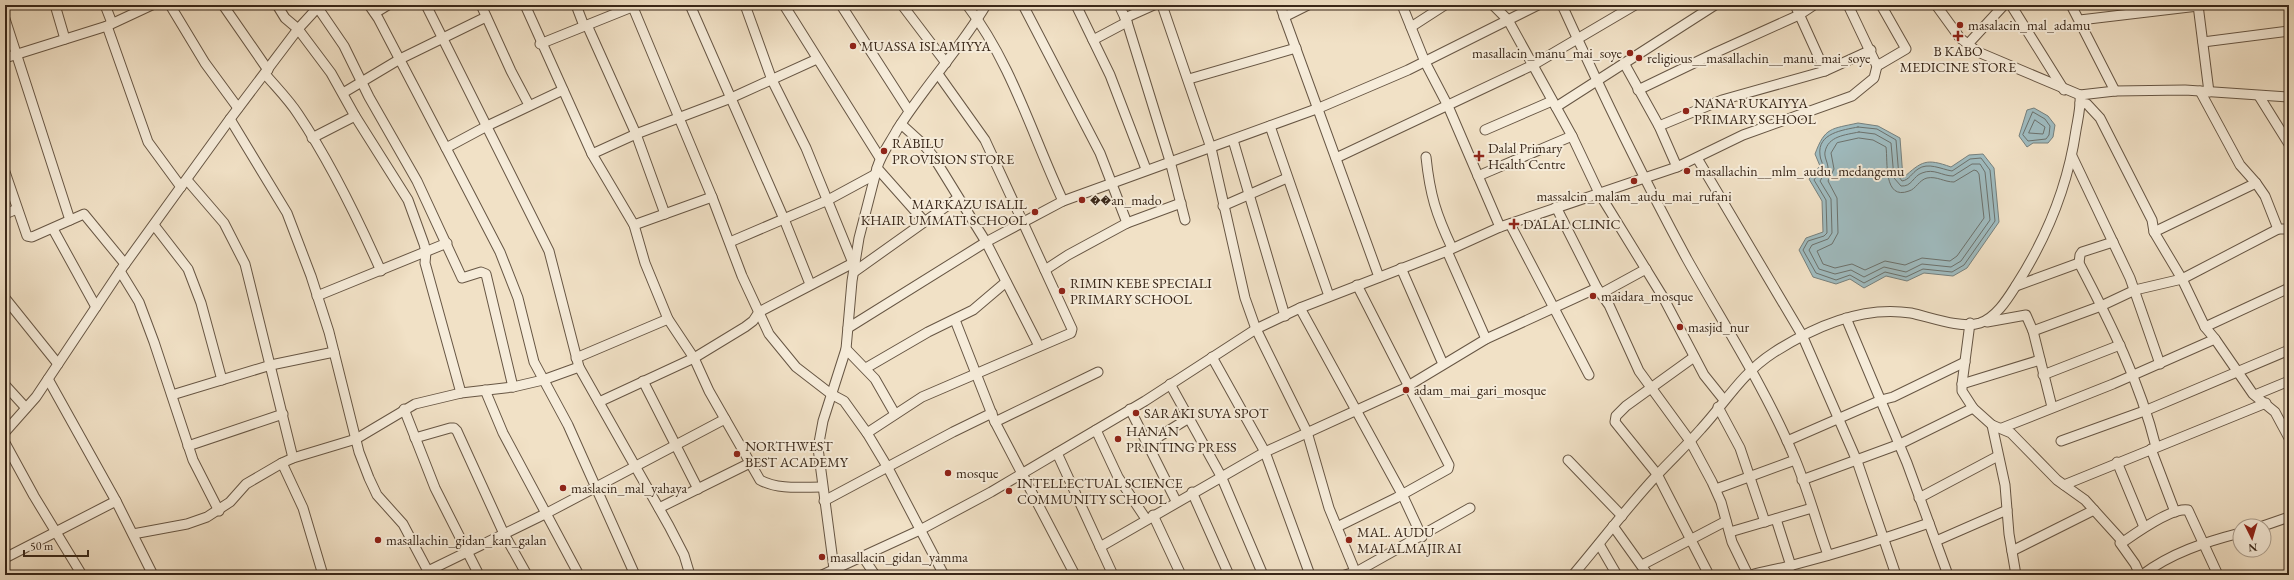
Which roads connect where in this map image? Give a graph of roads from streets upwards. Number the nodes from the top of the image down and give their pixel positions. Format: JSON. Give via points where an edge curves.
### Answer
{"nodes":[{"id":1,"x":54,"y":5,"type":"edge"},
{"id":2,"x":105,"y":5,"type":"edge"},
{"id":3,"x":152,"y":5,"type":"edge"},
{"id":4,"x":170,"y":5,"type":"edge"},
{"id":5,"x":223,"y":5,"type":"edge"},
{"id":6,"x":277,"y":5,"type":"edge"},
{"id":7,"x":369,"y":5,"type":"edge"},
{"id":8,"x":388,"y":5,"type":"edge"},
{"id":9,"x":426,"y":5,"type":"edge"},
{"id":10,"x":481,"y":5,"type":"edge"},
{"id":11,"x":525,"y":5,"type":"edge"},
{"id":12,"x":576,"y":5,"type":"edge"},
{"id":13,"x":690,"y":5,"type":"edge"},
{"id":14,"x":745,"y":5,"type":"edge"},
{"id":15,"x":784,"y":5,"type":"edge"},
{"id":16,"x":841,"y":5,"type":"edge"},
{"id":17,"x":902,"y":5,"type":"edge"},
{"id":18,"x":967,"y":5,"type":"edge"},
{"id":19,"x":986,"y":5,"type":"edge"},
{"id":20,"x":1023,"y":5,"type":"edge"},
{"id":21,"x":1076,"y":5,"type":"edge"},
{"id":22,"x":1119,"y":5,"type":"edge"},
{"id":23,"x":1154,"y":5,"type":"edge"},
{"id":24,"x":1162,"y":5,"type":"edge"},
{"id":25,"x":1280,"y":5,"type":"edge"},
{"id":26,"x":1308,"y":5,"type":"edge"},
{"id":27,"x":1402,"y":5,"type":"edge"},
{"id":28,"x":1445,"y":5,"type":"edge"},
{"id":29,"x":1493,"y":5,"type":"edge"},
{"id":30,"x":1538,"y":5,"type":"edge"},
{"id":31,"x":1562,"y":5,"type":"edge"},
{"id":32,"x":1635,"y":5,"type":"edge"},
{"id":33,"x":1715,"y":5,"type":"edge"},
{"id":34,"x":1795,"y":5,"type":"edge"},
{"id":35,"x":1814,"y":5,"type":"edge"},
{"id":36,"x":1848,"y":5,"type":"edge"},
{"id":37,"x":1881,"y":5,"type":"edge"},
{"id":38,"x":1936,"y":5,"type":"edge"},
{"id":39,"x":2004,"y":5,"type":"edge"},
{"id":40,"x":2011,"y":5,"type":"edge"},
{"id":41,"x":2071,"y":5,"type":"edge"},
{"id":42,"x":634,"y":6,"type":"edge"},
{"id":43,"x":2198,"y":6,"type":"edge"},
{"id":44,"x":319,"y":7,"type":"edge"},
{"id":45,"x":374,"y":13,"type":"junction"},
{"id":46,"x":1799,"y":15,"type":"junction"},
{"id":47,"x":486,"y":17,"type":"junction"},
{"id":48,"x":1284,"y":17,"type":"junction"},
{"id":49,"x":5,"y":19,"type":"edge"},
{"id":50,"x":978,"y":19,"type":"junction"},
{"id":51,"x":1126,"y":20,"type":"junction"},
{"id":52,"x":1508,"y":20,"type":"junction"},
{"id":53,"x":2080,"y":20,"type":"junction"},
{"id":54,"x":109,"y":25,"type":"junction"},
{"id":55,"x":586,"y":26,"type":"junction"},
{"id":56,"x":1411,"y":27,"type":"junction"},
{"id":57,"x":298,"y":29,"type":"junction"},
{"id":58,"x":2289,"y":31,"type":"edge"},
{"id":59,"x":441,"y":38,"type":"junction"},
{"id":60,"x":65,"y":39,"type":"junction"},
{"id":61,"x":1577,"y":39,"type":"junction"},
{"id":62,"x":1093,"y":40,"type":"junction"},
{"id":63,"x":2203,"y":42,"type":"junction"},
{"id":64,"x":540,"y":44,"type":"junction"},
{"id":65,"x":1968,"y":44,"type":"junction"},
{"id":66,"x":1296,"y":48,"type":"junction"},
{"id":67,"x":1871,"y":50,"type":"junction"},
{"id":68,"x":16,"y":54,"type":"junction"},
{"id":69,"x":5,"y":58,"type":"edge"},
{"id":70,"x":400,"y":59,"type":"junction"},
{"id":71,"x":817,"y":59,"type":"junction"},
{"id":72,"x":1425,"y":62,"type":"junction"},
{"id":73,"x":946,"y":63,"type":"junction"},
{"id":74,"x":1624,"y":63,"type":"junction"},
{"id":75,"x":1533,"y":65,"type":"junction"},
{"id":76,"x":1877,"y":66,"type":"junction"},
{"id":77,"x":1825,"y":71,"type":"junction"},
{"id":78,"x":267,"y":72,"type":"junction"},
{"id":79,"x":938,"y":74,"type":"junction"},
{"id":80,"x":1189,"y":79,"type":"junction"},
{"id":81,"x":772,"y":80,"type":"junction"},
{"id":82,"x":1596,"y":81,"type":"junction"},
{"id":83,"x":362,"y":82,"type":"junction"},
{"id":84,"x":564,"y":90,"type":"junction"},
{"id":85,"x":1638,"y":90,"type":"junction"},
{"id":86,"x":2064,"y":90,"type":"junction"},
{"id":87,"x":2115,"y":91,"type":"junction"},
{"id":88,"x":2204,"y":92,"type":"junction"},
{"id":89,"x":342,"y":94,"type":"junction"},
{"id":90,"x":2259,"y":96,"type":"junction"},
{"id":91,"x":2289,"y":96,"type":"edge"},
{"id":92,"x":731,"y":98,"type":"junction"},
{"id":93,"x":2080,"y":99,"type":"junction"},
{"id":94,"x":1554,"y":104,"type":"junction"},
{"id":95,"x":529,"y":105,"type":"junction"},
{"id":96,"x":1448,"y":106,"type":"junction"},
{"id":97,"x":238,"y":108,"type":"junction"},
{"id":98,"x":1319,"y":108,"type":"junction"},
{"id":99,"x":909,"y":111,"type":"junction"},
{"id":100,"x":355,"y":116,"type":"junction"},
{"id":101,"x":230,"y":119,"type":"junction"},
{"id":102,"x":680,"y":119,"type":"junction"},
{"id":103,"x":901,"y":124,"type":"junction"},
{"id":104,"x":487,"y":126,"type":"junction"},
{"id":105,"x":1270,"y":126,"type":"junction"},
{"id":106,"x":1659,"y":126,"type":"junction"},
{"id":107,"x":1484,"y":130,"type":"dead end"},
{"id":108,"x":636,"y":134,"type":"junction"},
{"id":109,"x":1572,"y":136,"type":"junction"},
{"id":110,"x":312,"y":138,"type":"junction"},
{"id":111,"x":1233,"y":140,"type":"junction"},
{"id":112,"x":2289,"y":144,"type":"edge"},
{"id":113,"x":446,"y":148,"type":"junction"},
{"id":114,"x":1211,"y":148,"type":"junction"},
{"id":115,"x":592,"y":154,"type":"junction"},
{"id":116,"x":2072,"y":156,"type":"junction"},
{"id":117,"x":1426,"y":157,"type":"dead end"},
{"id":118,"x":880,"y":158,"type":"junction"},
{"id":119,"x":1336,"y":158,"type":"junction"},
{"id":120,"x":1697,"y":158,"type":"junction"},
{"id":121,"x":1170,"y":161,"type":"junction"},
{"id":122,"x":1676,"y":167,"type":"junction"},
{"id":123,"x":1146,"y":169,"type":"junction"},
{"id":124,"x":877,"y":171,"type":"junction"},
{"id":125,"x":5,"y":172,"type":"edge"},
{"id":126,"x":1478,"y":176,"type":"junction"},
{"id":127,"x":1645,"y":177,"type":"junction"},
{"id":128,"x":1287,"y":178,"type":"junction"},
{"id":129,"x":1111,"y":182,"type":"junction"},
{"id":130,"x":2256,"y":183,"type":"junction"},
{"id":131,"x":184,"y":184,"type":"junction"},
{"id":132,"x":1599,"y":192,"type":"junction"},
{"id":133,"x":1249,"y":196,"type":"junction"},
{"id":134,"x":712,"y":197,"type":"junction"},
{"id":135,"x":958,"y":198,"type":"junction"},
{"id":136,"x":828,"y":200,"type":"junction"},
{"id":137,"x":1063,"y":201,"type":"junction"},
{"id":138,"x":1181,"y":203,"type":"junction"},
{"id":139,"x":1223,"y":206,"type":"junction"},
{"id":140,"x":1556,"y":207,"type":"junction"},
{"id":141,"x":17,"y":209,"type":"junction"},
{"id":142,"x":5,"y":214,"type":"edge"},
{"id":143,"x":664,"y":214,"type":"junction"},
{"id":144,"x":784,"y":219,"type":"junction"},
{"id":145,"x":70,"y":220,"type":"junction"},
{"id":146,"x":1185,"y":220,"type":"dead end"},
{"id":147,"x":924,"y":221,"type":"junction"},
{"id":148,"x":1022,"y":221,"type":"junction"},
{"id":149,"x":1127,"y":223,"type":"junction"},
{"id":150,"x":1510,"y":224,"type":"junction"},
{"id":151,"x":154,"y":225,"type":"junction"},
{"id":152,"x":634,"y":225,"type":"junction"},
{"id":153,"x":1500,"y":227,"type":"junction"},
{"id":154,"x":2278,"y":228,"type":"junction"},
{"id":155,"x":52,"y":229,"type":"junction"},
{"id":156,"x":2154,"y":232,"type":"junction"},
{"id":157,"x":2289,"y":232,"type":"edge"},
{"id":158,"x":730,"y":242,"type":"junction"},
{"id":159,"x":986,"y":242,"type":"junction"},
{"id":160,"x":2113,"y":242,"type":"junction"},
{"id":161,"x":447,"y":243,"type":"junction"},
{"id":162,"x":1450,"y":250,"type":"junction"},
{"id":163,"x":426,"y":252,"type":"junction"},
{"id":164,"x":2079,"y":263,"type":"junction"},
{"id":165,"x":854,"y":266,"type":"junction"},
{"id":166,"x":123,"y":267,"type":"junction"},
{"id":167,"x":1401,"y":268,"type":"junction"},
{"id":168,"x":1646,"y":269,"type":"junction"},
{"id":169,"x":1045,"y":270,"type":"junction"},
{"id":170,"x":381,"y":271,"type":"junction"},
{"id":171,"x":1379,"y":276,"type":"junction"},
{"id":172,"x":2182,"y":279,"type":"junction"},
{"id":173,"x":1006,"y":282,"type":"junction"},
{"id":174,"x":810,"y":284,"type":"junction"},
{"id":175,"x":1357,"y":285,"type":"junction"},
{"id":176,"x":2016,"y":286,"type":"junction"},
{"id":177,"x":2289,"y":288,"type":"edge"},
{"id":178,"x":1599,"y":290,"type":"junction"},
{"id":179,"x":2135,"y":290,"type":"junction"},
{"id":180,"x":317,"y":296,"type":"junction"},
{"id":181,"x":1329,"y":296,"type":"junction"},
{"id":182,"x":5,"y":298,"type":"edge"},
{"id":183,"x":1553,"y":306,"type":"junction"},
{"id":184,"x":2101,"y":306,"type":"junction"},
{"id":185,"x":96,"y":307,"type":"junction"},
{"id":186,"x":1300,"y":308,"type":"junction"},
{"id":187,"x":759,"y":312,"type":"junction"},
{"id":188,"x":1285,"y":316,"type":"junction"},
{"id":189,"x":1846,"y":318,"type":"junction"},
{"id":190,"x":668,"y":319,"type":"junction"},
{"id":191,"x":955,"y":320,"type":"junction"},
{"id":192,"x":1970,"y":323,"type":"junction"},
{"id":193,"x":1980,"y":323,"type":"junction"},
{"id":194,"x":848,"y":328,"type":"junction"},
{"id":195,"x":2205,"y":328,"type":"junction"},
{"id":196,"x":1256,"y":329,"type":"junction"},
{"id":197,"x":2034,"y":331,"type":"junction"},
{"id":198,"x":1802,"y":335,"type":"junction"},
{"id":199,"x":1486,"y":339,"type":"junction"},
{"id":200,"x":2215,"y":339,"type":"junction"},
{"id":201,"x":2120,"y":345,"type":"junction"},
{"id":202,"x":1039,"y":346,"type":"junction"},
{"id":203,"x":846,"y":348,"type":"junction"},
{"id":204,"x":2289,"y":350,"type":"edge"},
{"id":205,"x":334,"y":352,"type":"junction"},
{"id":206,"x":1212,"y":357,"type":"junction"},
{"id":207,"x":1694,"y":357,"type":"junction"},
{"id":208,"x":694,"y":358,"type":"junction"},
{"id":209,"x":2040,"y":360,"type":"junction"},
{"id":210,"x":578,"y":362,"type":"junction"},
{"id":211,"x":1965,"y":362,"type":"junction"},
{"id":212,"x":58,"y":364,"type":"junction"},
{"id":213,"x":1443,"y":364,"type":"junction"},
{"id":214,"x":2160,"y":364,"type":"junction"},
{"id":215,"x":271,"y":365,"type":"junction"},
{"id":216,"x":866,"y":368,"type":"junction"},
{"id":217,"x":1750,"y":370,"type":"junction"},
{"id":218,"x":977,"y":372,"type":"junction"},
{"id":219,"x":1098,"y":372,"type":"dead end"},
{"id":220,"x":2238,"y":373,"type":"junction"},
{"id":221,"x":1589,"y":375,"type":"dead end"},
{"id":222,"x":2043,"y":375,"type":"junction"},
{"id":223,"x":2132,"y":376,"type":"junction"},
{"id":224,"x":48,"y":379,"type":"junction"},
{"id":225,"x":222,"y":380,"type":"junction"},
{"id":226,"x":543,"y":380,"type":"junction"},
{"id":227,"x":643,"y":381,"type":"junction"},
{"id":228,"x":2289,"y":381,"type":"edge"},
{"id":229,"x":1170,"y":384,"type":"junction"},
{"id":230,"x":1962,"y":384,"type":"junction"},
{"id":231,"x":5,"y":385,"type":"edge"},
{"id":232,"x":1409,"y":386,"type":"junction"},
{"id":233,"x":513,"y":387,"type":"junction"},
{"id":234,"x":1651,"y":389,"type":"junction"},
{"id":235,"x":485,"y":390,"type":"junction"},
{"id":236,"x":461,"y":393,"type":"junction"},
{"id":237,"x":831,"y":394,"type":"junction"},
{"id":238,"x":172,"y":395,"type":"junction"},
{"id":239,"x":2255,"y":395,"type":"junction"},
{"id":240,"x":1881,"y":400,"type":"junction"},
{"id":241,"x":599,"y":402,"type":"junction"},
{"id":242,"x":2266,"y":403,"type":"junction"},
{"id":243,"x":1721,"y":404,"type":"junction"},
{"id":244,"x":2052,"y":407,"type":"junction"},
{"id":245,"x":26,"y":408,"type":"junction"},
{"id":246,"x":1973,"y":408,"type":"junction"},
{"id":247,"x":404,"y":409,"type":"junction"},
{"id":248,"x":1130,"y":409,"type":"junction"},
{"id":249,"x":2147,"y":410,"type":"junction"},
{"id":250,"x":1357,"y":411,"type":"junction"},
{"id":251,"x":282,"y":414,"type":"junction"},
{"id":252,"x":895,"y":414,"type":"junction"},
{"id":253,"x":994,"y":418,"type":"junction"},
{"id":254,"x":1190,"y":418,"type":"junction"},
{"id":255,"x":725,"y":419,"type":"junction"},
{"id":256,"x":1840,"y":419,"type":"junction"},
{"id":257,"x":1992,"y":424,"type":"junction"},
{"id":258,"x":2002,"y":428,"type":"junction"},
{"id":259,"x":1096,"y":430,"type":"junction"},
{"id":260,"x":5,"y":432,"type":"edge"},
{"id":261,"x":1307,"y":432,"type":"junction"},
{"id":262,"x":867,"y":433,"type":"junction"},
{"id":263,"x":415,"y":438,"type":"junction"},
{"id":264,"x":2289,"y":438,"type":"edge"},
{"id":265,"x":356,"y":439,"type":"junction"},
{"id":266,"x":1690,"y":441,"type":"junction"},
{"id":267,"x":1787,"y":441,"type":"junction"},
{"id":268,"x":2062,"y":441,"type":"dead end"},
{"id":269,"x":5,"y":443,"type":"edge"},
{"id":270,"x":1147,"y":444,"type":"junction"},
{"id":271,"x":1900,"y":444,"type":"junction"},
{"id":272,"x":188,"y":446,"type":"junction"},
{"id":273,"x":676,"y":446,"type":"junction"},
{"id":274,"x":2154,"y":448,"type":"junction"},
{"id":275,"x":1265,"y":452,"type":"junction"},
{"id":276,"x":1057,"y":453,"type":"junction"},
{"id":277,"x":1998,"y":456,"type":"junction"},
{"id":278,"x":292,"y":458,"type":"junction"},
{"id":279,"x":1568,"y":460,"type":"dead end"},
{"id":280,"x":1795,"y":460,"type":"junction"},
{"id":281,"x":1857,"y":461,"type":"junction"},
{"id":282,"x":2117,"y":462,"type":"junction"},
{"id":283,"x":282,"y":463,"type":"junction"},
{"id":284,"x":750,"y":463,"type":"junction"},
{"id":285,"x":635,"y":467,"type":"junction"},
{"id":286,"x":888,"y":468,"type":"junction"},
{"id":287,"x":1021,"y":474,"type":"junction"},
{"id":288,"x":1657,"y":474,"type":"junction"},
{"id":289,"x":1222,"y":476,"type":"junction"},
{"id":290,"x":1751,"y":476,"type":"junction"},
{"id":291,"x":1802,"y":480,"type":"junction"},
{"id":292,"x":2064,"y":485,"type":"junction"},
{"id":293,"x":597,"y":487,"type":"junction"},
{"id":294,"x":822,"y":488,"type":"junction"},
{"id":295,"x":698,"y":489,"type":"junction"},
{"id":296,"x":1716,"y":489,"type":"junction"},
{"id":297,"x":1192,"y":492,"type":"junction"},
{"id":298,"x":1402,"y":494,"type":"junction"},
{"id":299,"x":1919,"y":498,"type":"junction"},
{"id":300,"x":116,"y":501,"type":"junction"},
{"id":301,"x":824,"y":501,"type":"junction"},
{"id":302,"x":1176,"y":502,"type":"junction"},
{"id":303,"x":659,"y":508,"type":"junction"},
{"id":304,"x":1470,"y":508,"type":"dead end"},
{"id":305,"x":1812,"y":508,"type":"junction"},
{"id":306,"x":2007,"y":510,"type":"junction"},
{"id":307,"x":2094,"y":510,"type":"junction"},
{"id":308,"x":219,"y":511,"type":"junction"},
{"id":309,"x":2175,"y":512,"type":"junction"},
{"id":310,"x":547,"y":513,"type":"junction"},
{"id":311,"x":1622,"y":516,"type":"junction"},
{"id":312,"x":1149,"y":517,"type":"junction"},
{"id":313,"x":2289,"y":517,"type":"edge"},
{"id":314,"x":1776,"y":519,"type":"junction"},
{"id":315,"x":1726,"y":521,"type":"junction"},
{"id":316,"x":1765,"y":522,"type":"junction"},
{"id":317,"x":1929,"y":523,"type":"junction"},
{"id":318,"x":2272,"y":523,"type":"edge"},
{"id":319,"x":1613,"y":526,"type":"junction"},
{"id":320,"x":2144,"y":527,"type":"junction"},
{"id":321,"x":1336,"y":528,"type":"junction"},
{"id":322,"x":920,"y":530,"type":"junction"},
{"id":323,"x":56,"y":532,"type":"junction"},
{"id":324,"x":1730,"y":532,"type":"junction"},
{"id":325,"x":133,"y":534,"type":"junction"},
{"id":326,"x":504,"y":534,"type":"junction"},
{"id":327,"x":2232,"y":535,"type":"edge"},
{"id":328,"x":1422,"y":537,"type":"junction"},
{"id":329,"x":1691,"y":538,"type":"junction"},
{"id":330,"x":1884,"y":539,"type":"junction"},
{"id":331,"x":1936,"y":540,"type":"junction"},
{"id":332,"x":2123,"y":542,"type":"junction"},
{"id":333,"x":1599,"y":544,"type":"junction"},
{"id":334,"x":2204,"y":544,"type":"junction"},
{"id":335,"x":1100,"y":547,"type":"junction"},
{"id":336,"x":468,"y":551,"type":"junction"},
{"id":337,"x":2012,"y":551,"type":"junction"},
{"id":338,"x":1828,"y":555,"type":"junction"},
{"id":339,"x":862,"y":557,"type":"junction"},
{"id":340,"x":5,"y":558,"type":"edge"},
{"id":341,"x":1642,"y":565,"type":"junction"},
{"id":342,"x":1791,"y":566,"type":"junction"},
{"id":343,"x":834,"y":569,"type":"junction"},
{"id":344,"x":1355,"y":572,"type":"junction"},
{"id":345,"x":429,"y":573,"type":"edge"},
{"id":346,"x":82,"y":575,"type":"edge"},
{"id":347,"x":153,"y":575,"type":"edge"},
{"id":348,"x":323,"y":575,"type":"edge"},
{"id":349,"x":480,"y":575,"type":"edge"},
{"id":350,"x":527,"y":575,"type":"edge"},
{"id":351,"x":579,"y":575,"type":"edge"},
{"id":352,"x":635,"y":575,"type":"edge"},
{"id":353,"x":690,"y":575,"type":"edge"},
{"id":354,"x":822,"y":575,"type":"edge"},
{"id":355,"x":875,"y":575,"type":"edge"},
{"id":356,"x":944,"y":575,"type":"edge"},
{"id":357,"x":1075,"y":575,"type":"edge"},
{"id":358,"x":1113,"y":575,"type":"edge"},
{"id":359,"x":1181,"y":575,"type":"edge"},
{"id":360,"x":1229,"y":575,"type":"edge"},
{"id":361,"x":1263,"y":575,"type":"edge"},
{"id":362,"x":1310,"y":575,"type":"edge"},
{"id":363,"x":1345,"y":575,"type":"edge"},
{"id":364,"x":1573,"y":575,"type":"edge"},
{"id":365,"x":1617,"y":575,"type":"edge"},
{"id":366,"x":1648,"y":575,"type":"edge"},
{"id":367,"x":1709,"y":575,"type":"edge"},
{"id":368,"x":1750,"y":575,"type":"edge"},
{"id":369,"x":1896,"y":575,"type":"edge"},
{"id":370,"x":1948,"y":575,"type":"edge"},
{"id":371,"x":2016,"y":575,"type":"edge"},
{"id":372,"x":2141,"y":575,"type":"edge"},
{"id":373,"x":2218,"y":575,"type":"edge"}],
"edges":[{"from":1,"to":60,"type":"street"},
{"from":2,"to":54,"type":"street"},
{"from":3,"to":54,"type":"street"},
{"from":4,"to":97,"type":"street","via":[[205,63]]},
{"from":5,"to":78,"type":"street"},
{"from":6,"to":57,"type":"street","via":[[285,18]]},
{"from":7,"to":45,"type":"street"},
{"from":8,"to":45,"type":"street"},
{"from":9,"to":59,"type":"street"},
{"from":10,"to":47,"type":"street"},
{"from":11,"to":64,"type":"street"},
{"from":12,"to":55,"type":"street"},
{"from":13,"to":92,"type":"street"},
{"from":14,"to":81,"type":"street"},
{"from":15,"to":71,"type":"street"},
{"from":16,"to":99,"type":"street"},
{"from":17,"to":73,"type":"street"},
{"from":18,"to":50,"type":"street"},
{"from":19,"to":50,"type":"street"},
{"from":20,"to":129,"type":"street","via":[[1087,126]]},
{"from":21,"to":62,"type":"street"},
{"from":22,"to":51,"type":"street"},
{"from":23,"to":51,"type":"street"},
{"from":24,"to":80,"type":"street"},
{"from":25,"to":48,"type":"street"},
{"from":26,"to":48,"type":"street"},
{"from":27,"to":56,"type":"street"},
{"from":28,"to":56,"type":"street"},
{"from":29,"to":52,"type":"street"},
{"from":30,"to":52,"type":"street"},
{"from":31,"to":61,"type":"street"},
{"from":32,"to":61,"type":"street"},
{"from":33,"to":74,"type":"street"},
{"from":34,"to":46,"type":"street"},
{"from":35,"to":46,"type":"street"},
{"from":36,"to":67,"type":"street"},
{"from":37,"to":76,"type":"street","via":[[1906,49]]},
{"from":38,"to":65,"type":"street","via":[[1960,38]]},
{"from":39,"to":65,"type":"street"},
{"from":40,"to":86,"type":"street"},
{"from":41,"to":53,"type":"street"},
{"from":42,"to":55,"type":"street"},
{"from":42,"to":102,"type":"street"},
{"from":43,"to":53,"type":"street"},
{"from":43,"to":63,"type":"street"},
{"from":44,"to":57,"type":"street"},
{"from":44,"to":83,"type":"street","via":[[344,46]]},
{"from":45,"to":70,"type":"street"},
{"from":46,"to":77,"type":"street"},
{"from":46,"to":85,"type":"street"},
{"from":47,"to":59,"type":"street"},
{"from":47,"to":95,"type":"street"},
{"from":48,"to":66,"type":"street"},
{"from":49,"to":68,"type":"street"},
{"from":50,"to":73,"type":"street"},
{"from":50,"to":137,"type":"street","via":[[1021,98]]},
{"from":51,"to":62,"type":"street"},
{"from":51,"to":121,"type":"street"},
{"from":52,"to":72,"type":"street"},
{"from":52,"to":75,"type":"street"},
{"from":53,"to":87,"type":"street"},
{"from":54,"to":60,"type":"street"},
{"from":54,"to":131,"type":"street","via":[[148,142]]},
{"from":55,"to":64,"type":"street"},
{"from":55,"to":108,"type":"street"},
{"from":56,"to":72,"type":"street"},
{"from":57,"to":78,"type":"street"},
{"from":57,"to":89,"type":"street","via":[[331,73]]},
{"from":58,"to":63,"type":"street"},
{"from":59,"to":70,"type":"street"},
{"from":59,"to":104,"type":"street"},
{"from":60,"to":68,"type":"street"},
{"from":61,"to":75,"type":"street"},
{"from":61,"to":82,"type":"street"},
{"from":62,"to":123,"type":"street","via":[[1132,127]]},
{"from":63,"to":88,"type":"street"},
{"from":64,"to":84,"type":"street"},
{"from":65,"to":86,"type":"street","via":[[2000,62]]},
{"from":66,"to":80,"type":"street"},
{"from":66,"to":98,"type":"street"},
{"from":67,"to":76,"type":"street"},
{"from":67,"to":77,"type":"street"},
{"from":68,"to":69,"type":"street"},
{"from":68,"to":145,"type":"street"},
{"from":70,"to":83,"type":"street"},
{"from":70,"to":113,"type":"street"},
{"from":71,"to":81,"type":"street"},
{"from":71,"to":118,"type":"street"},
{"from":72,"to":96,"type":"street"},
{"from":72,"to":98,"type":"street"},
{"from":73,"to":79,"type":"street"},
{"from":74,"to":82,"type":"street"},
{"from":74,"to":85,"type":"street"},
{"from":75,"to":94,"type":"street"},
{"from":75,"to":96,"type":"street"},
{"from":76,"to":120,"type":"street","via":[[1874,78],[1852,96],[1743,135]]},
{"from":77,"to":106,"type":"street","via":[[1722,100]]},
{"from":78,"to":97,"type":"street"},
{"from":78,"to":110,"type":"street","via":[[298,113]]},
{"from":79,"to":99,"type":"street"},
{"from":79,"to":148,"type":"street","via":[[985,140]]},
{"from":80,"to":114,"type":"street"},
{"from":81,"to":92,"type":"street"},
{"from":81,"to":136,"type":"street","via":[[806,148]]},
{"from":82,"to":94,"type":"street"},
{"from":82,"to":127,"type":"street"},
{"from":83,"to":89,"type":"street"},
{"from":83,"to":161,"type":"street","via":[[368,97],[417,181]]},
{"from":84,"to":95,"type":"street"},
{"from":84,"to":115,"type":"street"},
{"from":85,"to":106,"type":"street"},
{"from":86,"to":93,"type":"street"},
{"from":87,"to":88,"type":"street"},
{"from":87,"to":93,"type":"street"},
{"from":88,"to":90,"type":"street"},
{"from":88,"to":130,"type":"street","via":[[2240,165]]},
{"from":89,"to":100,"type":"street"},
{"from":90,"to":91,"type":"street"},
{"from":90,"to":112,"type":"street"},
{"from":92,"to":102,"type":"street"},
{"from":92,"to":144,"type":"street"},
{"from":93,"to":116,"type":"street"},
{"from":93,"to":156,"type":"street","via":[[2100,118],[2152,220]]},
{"from":94,"to":107,"type":"street"},
{"from":94,"to":109,"type":"street"},
{"from":95,"to":104,"type":"street"},
{"from":96,"to":119,"type":"street"},
{"from":96,"to":126,"type":"street"},
{"from":97,"to":101,"type":"street"},
{"from":98,"to":105,"type":"street"},
{"from":98,"to":119,"type":"street"},
{"from":99,"to":103,"type":"street"},
{"from":100,"to":110,"type":"street"},
{"from":100,"to":163,"type":"street","via":[[408,200]]},
{"from":101,"to":131,"type":"street"},
{"from":101,"to":180,"type":"street","via":[[287,213]]},
{"from":102,"to":108,"type":"street"},
{"from":102,"to":134,"type":"street"},
{"from":103,"to":118,"type":"street"},
{"from":103,"to":135,"type":"street","via":[[933,156]]},
{"from":104,"to":113,"type":"street"},
{"from":104,"to":210,"type":"street","via":[[549,251]]},
{"from":105,"to":111,"type":"street"},
{"from":105,"to":128,"type":"street"},
{"from":106,"to":122,"type":"street"},
{"from":108,"to":115,"type":"street"},
{"from":108,"to":143,"type":"street"},
{"from":109,"to":126,"type":"street"},
{"from":109,"to":132,"type":"street"},
{"from":110,"to":170,"type":"street","via":[[359,222]]},
{"from":111,"to":114,"type":"street"},
{"from":111,"to":133,"type":"street"},
{"from":113,"to":226,"type":"street","via":[[500,252],[518,298],[534,362]]},
{"from":114,"to":121,"type":"street"},
{"from":114,"to":139,"type":"street"},
{"from":115,"to":152,"type":"street"},
{"from":116,"to":160,"type":"street"},
{"from":116,"to":176,"type":"street","via":[[2061,194],[2043,239]]},
{"from":117,"to":162,"type":"street","via":[[1430,191]]},
{"from":118,"to":124,"type":"street"},
{"from":119,"to":171,"type":"street"},
{"from":120,"to":122,"type":"street"},
{"from":120,"to":198,"type":"street"},
{"from":121,"to":123,"type":"street"},
{"from":121,"to":138,"type":"street"},
{"from":122,"to":127,"type":"street"},
{"from":123,"to":129,"type":"street"},
{"from":124,"to":136,"type":"street"},
{"from":124,"to":147,"type":"street"},
{"from":124,"to":165,"type":"street"},
{"from":125,"to":141,"type":"street"},
{"from":126,"to":153,"type":"street"},
{"from":127,"to":132,"type":"street"},
{"from":127,"to":217,"type":"street","via":[[1687,260]]},
{"from":128,"to":133,"type":"street"},
{"from":128,"to":181,"type":"street"},
{"from":129,"to":137,"type":"street"},
{"from":129,"to":149,"type":"street"},
{"from":130,"to":154,"type":"street","via":[[2265,196]]},
{"from":130,"to":156,"type":"street"},
{"from":131,"to":151,"type":"street"},
{"from":131,"to":215,"type":"street","via":[[224,223],[235,242],[245,264]]},
{"from":132,"to":140,"type":"street"},
{"from":132,"to":168,"type":"street"},
{"from":133,"to":139,"type":"street"},
{"from":133,"to":188,"type":"street"},
{"from":134,"to":143,"type":"street"},
{"from":134,"to":158,"type":"street"},
{"from":135,"to":147,"type":"street"},
{"from":135,"to":159,"type":"street"},
{"from":136,"to":144,"type":"street"},
{"from":136,"to":165,"type":"street"},
{"from":137,"to":148,"type":"street"},
{"from":138,"to":146,"type":"street"},
{"from":138,"to":149,"type":"street"},
{"from":139,"to":196,"type":"street","via":[[1245,298]]},
{"from":140,"to":150,"type":"street"},
{"from":140,"to":178,"type":"street"},
{"from":141,"to":142,"type":"street"},
{"from":141,"to":155,"type":"street","via":[[27,236],[32,237]]},
{"from":143,"to":152,"type":"street"},
{"from":144,"to":158,"type":"street"},
{"from":144,"to":174,"type":"street"},
{"from":145,"to":155,"type":"street"},
{"from":145,"to":166,"type":"street","via":[[86,215]]},
{"from":147,"to":165,"type":"street"},
{"from":148,"to":159,"type":"street"},
{"from":148,"to":169,"type":"street"},
{"from":149,"to":169,"type":"street"},
{"from":150,"to":153,"type":"street"},
{"from":150,"to":183,"type":"street"},
{"from":151,"to":166,"type":"street"},
{"from":151,"to":225,"type":"street","via":[[188,269],[201,303]]},
{"from":152,"to":190,"type":"street","via":[[645,263]]},
{"from":153,"to":162,"type":"street"},
{"from":154,"to":157,"type":"street","via":[[2288,228]]},
{"from":154,"to":172,"type":"street"},
{"from":155,"to":185,"type":"street"},
{"from":156,"to":172,"type":"street"},
{"from":158,"to":187,"type":"street"},
{"from":159,"to":173,"type":"street"},
{"from":159,"to":194,"type":"street"},
{"from":160,"to":164,"type":"street","via":[[2082,252]]},
{"from":160,"to":179,"type":"street"},
{"from":161,"to":163,"type":"street"},
{"from":161,"to":233,"type":"street","via":[[462,278],[481,272],[486,274]]},
{"from":162,"to":167,"type":"street"},
{"from":162,"to":199,"type":"street"},
{"from":163,"to":170,"type":"street"},
{"from":163,"to":236,"type":"street","via":[[425,263]]},
{"from":164,"to":176,"type":"street"},
{"from":164,"to":184,"type":"street"},
{"from":165,"to":174,"type":"street"},
{"from":165,"to":194,"type":"street"},
{"from":166,"to":185,"type":"street"},
{"from":166,"to":238,"type":"street","via":[[139,302]]},
{"from":167,"to":171,"type":"street"},
{"from":167,"to":213,"type":"street"},
{"from":168,"to":178,"type":"street"},
{"from":168,"to":207,"type":"street"},
{"from":169,"to":202,"type":"street","via":[[1072,329],[1071,333]]},
{"from":170,"to":180,"type":"street"},
{"from":171,"to":175,"type":"street"},
{"from":172,"to":179,"type":"street"},
{"from":172,"to":195,"type":"street"},
{"from":173,"to":191,"type":"street","via":[[981,304]]},
{"from":173,"to":202,"type":"street"},
{"from":174,"to":187,"type":"street"},
{"from":175,"to":181,"type":"street"},
{"from":175,"to":232,"type":"street"},
{"from":176,"to":193,"type":"street","via":[[1995,314]]},
{"from":177,"to":195,"type":"street"},
{"from":178,"to":183,"type":"street"},
{"from":178,"to":234,"type":"street","via":[[1639,371]]},
{"from":179,"to":184,"type":"street"},
{"from":179,"to":214,"type":"street"},
{"from":180,"to":205,"type":"street"},
{"from":181,"to":186,"type":"street"},
{"from":182,"to":212,"type":"street"},
{"from":183,"to":199,"type":"street"},
{"from":183,"to":221,"type":"street"},
{"from":184,"to":197,"type":"street"},
{"from":184,"to":201,"type":"street"},
{"from":185,"to":212,"type":"street"},
{"from":186,"to":188,"type":"street"},
{"from":186,"to":250,"type":"street"},
{"from":187,"to":208,"type":"street","via":[[745,327]]},
{"from":187,"to":237,"type":"street","via":[[769,334],[796,367]]},
{"from":188,"to":196,"type":"street"},
{"from":189,"to":192,"type":"street","via":[[1885,311]]},
{"from":189,"to":198,"type":"street"},
{"from":189,"to":240,"type":"street"},
{"from":190,"to":208,"type":"street"},
{"from":190,"to":210,"type":"street"},
{"from":191,"to":216,"type":"street","via":[[928,332]]},
{"from":191,"to":218,"type":"street"},
{"from":192,"to":193,"type":"street"},
{"from":192,"to":211,"type":"street"},
{"from":193,"to":197,"type":"street","via":[[2026,315]]},
{"from":194,"to":203,"type":"street"},
{"from":195,"to":200,"type":"street"},
{"from":196,"to":206,"type":"street"},
{"from":196,"to":261,"type":"street"},
{"from":197,"to":209,"type":"street"},
{"from":198,"to":217,"type":"street"},
{"from":198,"to":256,"type":"street"},
{"from":199,"to":213,"type":"street"},
{"from":200,"to":214,"type":"street"},
{"from":200,"to":220,"type":"street"},
{"from":201,"to":222,"type":"street"},
{"from":201,"to":223,"type":"street"},
{"from":202,"to":218,"type":"street"},
{"from":203,"to":216,"type":"street"},
{"from":203,"to":237,"type":"street"},
{"from":204,"to":220,"type":"street"},
{"from":205,"to":215,"type":"street"},
{"from":205,"to":265,"type":"street"},
{"from":206,"to":229,"type":"street"},
{"from":206,"to":275,"type":"street"},
{"from":207,"to":234,"type":"street"},
{"from":207,"to":243,"type":"street"},
{"from":208,"to":227,"type":"street"},
{"from":208,"to":255,"type":"street"},
{"from":209,"to":222,"type":"street"},
{"from":209,"to":230,"type":"street"},
{"from":210,"to":226,"type":"street"},
{"from":210,"to":241,"type":"street"},
{"from":211,"to":230,"type":"street"},
{"from":211,"to":240,"type":"street","via":[[1893,397]]},
{"from":212,"to":224,"type":"street"},
{"from":213,"to":232,"type":"street"},
{"from":214,"to":223,"type":"street"},
{"from":215,"to":225,"type":"street"},
{"from":215,"to":251,"type":"street"},
{"from":216,"to":252,"type":"street"},
{"from":217,"to":243,"type":"street"},
{"from":217,"to":267,"type":"street"},
{"from":218,"to":252,"type":"street","via":[[922,397]]},
{"from":218,"to":253,"type":"street"},
{"from":219,"to":253,"type":"street"},
{"from":220,"to":239,"type":"street"},
{"from":220,"to":249,"type":"street"},
{"from":222,"to":244,"type":"street"},
{"from":223,"to":244,"type":"street"},
{"from":223,"to":249,"type":"street"},
{"from":224,"to":245,"type":"street"},
{"from":224,"to":300,"type":"street"},
{"from":225,"to":238,"type":"street"},
{"from":226,"to":233,"type":"street"},
{"from":226,"to":293,"type":"street","via":[[568,425]]},
{"from":227,"to":241,"type":"street"},
{"from":227,"to":273,"type":"street"},
{"from":228,"to":239,"type":"street"},
{"from":229,"to":248,"type":"street"},
{"from":229,"to":254,"type":"street"},
{"from":230,"to":246,"type":"street","via":[[1962,391]]},
{"from":231,"to":245,"type":"street"},
{"from":232,"to":250,"type":"street"},
{"from":232,"to":298,"type":"street","via":[[1449,465],[1448,468]]},
{"from":233,"to":235,"type":"street"},
{"from":234,"to":266,"type":"street"},
{"from":234,"to":288,"type":"street","via":[[1626,406],[1616,416],[1615,422]]},
{"from":235,"to":236,"type":"street"},
{"from":235,"to":310,"type":"street","via":[[503,433]]},
{"from":236,"to":247,"type":"street"},
{"from":237,"to":262,"type":"street","via":[[844,401]]},
{"from":237,"to":294,"type":"street","via":[[822,420],[818,448]]},
{"from":238,"to":272,"type":"street"},
{"from":239,"to":242,"type":"street"},
{"from":240,"to":256,"type":"street"},
{"from":240,"to":271,"type":"street"},
{"from":241,"to":285,"type":"street"},
{"from":242,"to":264,"type":"street","via":[[2275,412]]},
{"from":242,"to":274,"type":"street"},
{"from":243,"to":266,"type":"street"},
{"from":243,"to":290,"type":"street"},
{"from":244,"to":258,"type":"street"},
{"from":245,"to":260,"type":"street"},
{"from":246,"to":257,"type":"street"},
{"from":246,"to":271,"type":"street"},
{"from":247,"to":263,"type":"street"},
{"from":247,"to":265,"type":"street"},
{"from":248,"to":259,"type":"street"},
{"from":248,"to":270,"type":"street"},
{"from":249,"to":268,"type":"street"},
{"from":249,"to":274,"type":"street"},
{"from":250,"to":261,"type":"street"},
{"from":250,"to":298,"type":"street"},
{"from":251,"to":272,"type":"street"},
{"from":251,"to":278,"type":"street"},
{"from":252,"to":262,"type":"street"},
{"from":253,"to":286,"type":"street","via":[[953,432]]},
{"from":253,"to":287,"type":"street"},
{"from":254,"to":270,"type":"street"},
{"from":254,"to":289,"type":"street"},
{"from":255,"to":273,"type":"street"},
{"from":255,"to":284,"type":"street"},
{"from":256,"to":267,"type":"street"},
{"from":256,"to":281,"type":"street"},
{"from":257,"to":258,"type":"street"},
{"from":257,"to":277,"type":"street"},
{"from":258,"to":292,"type":"street","via":[[2012,433]]},
{"from":259,"to":276,"type":"street"},
{"from":259,"to":312,"type":"street","via":[[1118,477]]},
{"from":261,"to":275,"type":"street"},
{"from":261,"to":321,"type":"street"},
{"from":262,"to":286,"type":"street"},
{"from":263,"to":326,"type":"street","via":[[454,428]]},
{"from":263,"to":336,"type":"street","via":[[435,488]]},
{"from":265,"to":278,"type":"street"},
{"from":265,"to":345,"type":"street","via":[[377,495],[403,524]]},
{"from":266,"to":288,"type":"street"},
{"from":266,"to":296,"type":"street"},
{"from":267,"to":280,"type":"street"},
{"from":269,"to":323,"type":"street"},
{"from":270,"to":302,"type":"street"},
{"from":271,"to":281,"type":"street"},
{"from":271,"to":299,"type":"street"},
{"from":272,"to":308,"type":"street"},
{"from":273,"to":285,"type":"street"},
{"from":273,"to":295,"type":"street"},
{"from":274,"to":282,"type":"street"},
{"from":274,"to":309,"type":"street"},
{"from":275,"to":289,"type":"street"},
{"from":275,"to":362,"type":"street"},
{"from":276,"to":287,"type":"street"},
{"from":276,"to":335,"type":"street"},
{"from":277,"to":299,"type":"street"},
{"from":277,"to":306,"type":"street","via":[[2005,485]]},
{"from":278,"to":283,"type":"street"},
{"from":279,"to":311,"type":"street"},
{"from":280,"to":290,"type":"street"},
{"from":280,"to":291,"type":"street"},
{"from":281,"to":291,"type":"street"},
{"from":281,"to":330,"type":"street"},
{"from":282,"to":292,"type":"street"},
{"from":282,"to":320,"type":"street"},
{"from":283,"to":308,"type":"street","via":[[246,484]]},
{"from":283,"to":348,"type":"street","via":[[303,508]]},
{"from":284,"to":294,"type":"street","via":[[760,480],[768,484]]},
{"from":284,"to":295,"type":"street"},
{"from":285,"to":293,"type":"street"},
{"from":285,"to":303,"type":"street"},
{"from":286,"to":301,"type":"street"},
{"from":286,"to":322,"type":"street"},
{"from":287,"to":322,"type":"street"},
{"from":287,"to":357,"type":"street"},
{"from":288,"to":311,"type":"street"},
{"from":288,"to":329,"type":"street"},
{"from":289,"to":297,"type":"street"},
{"from":289,"to":361,"type":"street"},
{"from":290,"to":296,"type":"street"},
{"from":290,"to":316,"type":"street"},
{"from":291,"to":305,"type":"street"},
{"from":292,"to":307,"type":"street"},
{"from":293,"to":310,"type":"street"},
{"from":293,"to":352,"type":"street"},
{"from":294,"to":301,"type":"street"},
{"from":295,"to":303,"type":"street"},
{"from":296,"to":315,"type":"street"},
{"from":297,"to":302,"type":"street"},
{"from":297,"to":360,"type":"street"},
{"from":298,"to":321,"type":"street"},
{"from":298,"to":328,"type":"street"},
{"from":299,"to":317,"type":"street"},
{"from":300,"to":323,"type":"street"},
{"from":300,"to":325,"type":"street"},
{"from":301,"to":343,"type":"street"},
{"from":302,"to":312,"type":"street"},
{"from":303,"to":353,"type":"street","via":[[684,555]]},
{"from":304,"to":328,"type":"street"},
{"from":305,"to":314,"type":"street"},
{"from":305,"to":338,"type":"street"},
{"from":306,"to":331,"type":"street"},
{"from":306,"to":337,"type":"street"},
{"from":307,"to":332,"type":"street"},
{"from":307,"to":337,"type":"street"},
{"from":308,"to":325,"type":"street","via":[[187,524]]},
{"from":309,"to":320,"type":"street"},
{"from":309,"to":334,"type":"street","via":[[2188,510]]},
{"from":310,"to":326,"type":"street"},
{"from":310,"to":351,"type":"street"},
{"from":311,"to":319,"type":"street"},
{"from":312,"to":335,"type":"street"},
{"from":312,"to":359,"type":"street"},
{"from":313,"to":318,"type":"street"},
{"from":314,"to":316,"type":"street"},
{"from":314,"to":342,"type":"street"},
{"from":315,"to":324,"type":"street"},
{"from":315,"to":329,"type":"street"},
{"from":316,"to":324,"type":"street"},
{"from":317,"to":330,"type":"street"},
{"from":317,"to":331,"type":"street"},
{"from":319,"to":333,"type":"street"},
{"from":319,"to":341,"type":"street"},
{"from":320,"to":332,"type":"street"},
{"from":321,"to":344,"type":"street"},
{"from":322,"to":339,"type":"street"},
{"from":322,"to":356,"type":"street"},
{"from":323,"to":340,"type":"street"},
{"from":323,"to":346,"type":"street"},
{"from":324,"to":368,"type":"street"},
{"from":325,"to":347,"type":"street"},
{"from":326,"to":336,"type":"street"},
{"from":326,"to":350,"type":"street"},
{"from":327,"to":334,"type":"street"},
{"from":328,"to":344,"type":"street"},
{"from":329,"to":341,"type":"street"},
{"from":329,"to":367,"type":"street"},
{"from":330,"to":338,"type":"street"},
{"from":330,"to":369,"type":"street"},
{"from":331,"to":370,"type":"street"},
{"from":332,"to":372,"type":"street","via":[[2120,543]]},
{"from":333,"to":364,"type":"street"},
{"from":333,"to":365,"type":"street"},
{"from":334,"to":372,"type":"street","via":[[2159,562]]},
{"from":334,"to":373,"type":"street"},
{"from":335,"to":358,"type":"street"},
{"from":336,"to":345,"type":"street"},
{"from":336,"to":349,"type":"street"},
{"from":337,"to":371,"type":"street"},
{"from":338,"to":342,"type":"street"},
{"from":339,"to":343,"type":"street"},
{"from":339,"to":355,"type":"street"},
{"from":341,"to":366,"type":"street"},
{"from":342,"to":368,"type":"street"},
{"from":343,"to":354,"type":"street"},
{"from":344,"to":363,"type":"street"}]}
